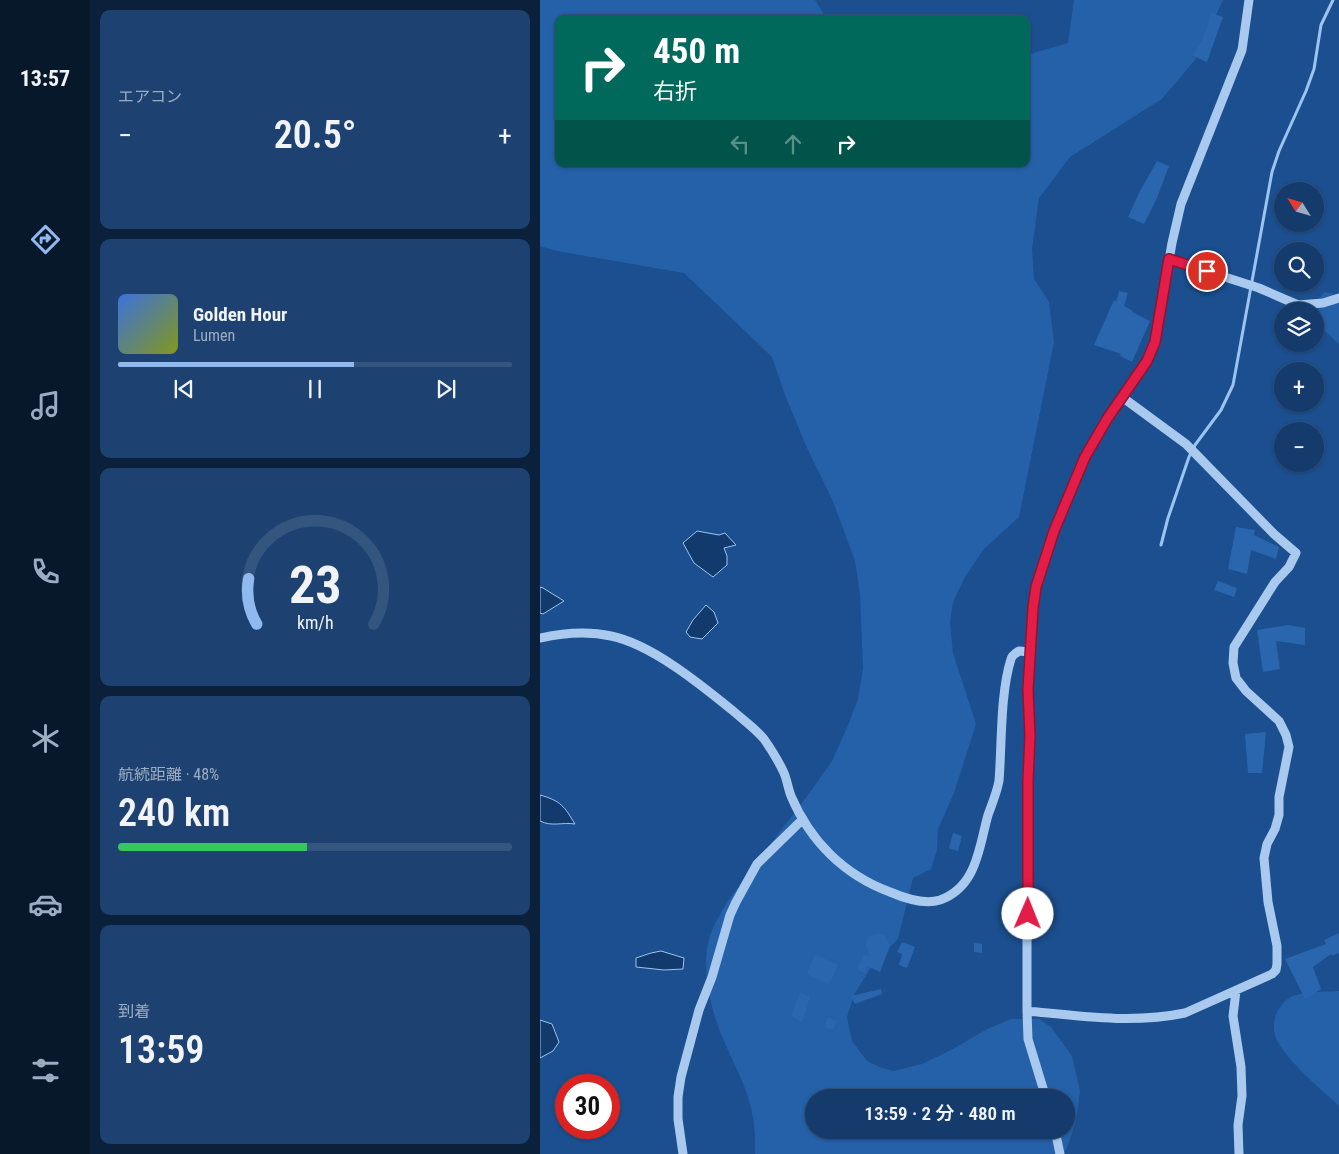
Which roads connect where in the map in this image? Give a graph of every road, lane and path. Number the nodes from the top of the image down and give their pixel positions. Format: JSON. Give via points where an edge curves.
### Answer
{"nodes":[{"id":1,"x":1249,"y":0,"type":"edge"},
{"id":2,"x":1169,"y":259,"type":"junction"},
{"id":3,"x":1339,"y":298,"type":"edge"},
{"id":4,"x":1122,"y":397,"type":"junction"},
{"id":5,"x":540,"y":638,"type":"edge"},
{"id":6,"x":1030,"y":652,"type":"junction"},
{"id":7,"x":803,"y":819,"type":"junction"},
{"id":8,"x":1236,"y":991,"type":"junction"},
{"id":9,"x":1027,"y":1011,"type":"junction"},
{"id":10,"x":1043,"y":1089,"type":"edge"},
{"id":11,"x":1057,"y":1139,"type":"edge"},
{"id":12,"x":683,"y":1154,"type":"edge"},
{"id":13,"x":1060,"y":1154,"type":"edge"},
{"id":14,"x":1240,"y":1154,"type":"edge"}],
"edges":[{"from":1,"to":2,"type":"street","via":[[1242,50],[1181,204]]},
{"from":2,"to":3,"type":"street","via":[[1245,283],[1298,305]]},
{"from":2,"to":4,"type":"street","via":[[1155,342],[1147,361]]},
{"from":4,"to":6,"type":"street","via":[[1085,457],[1054,531],[1036,587]]},
{"from":4,"to":8,"type":"street","via":[[1186,444],[1296,553],[1234,646],[1236,678],[1279,721],[1289,747],[1279,797],[1279,815],[1264,858],[1277,946],[1276,970]]},
{"from":5,"to":7,"type":"street","via":[[577,633],[611,636],[658,656],[707,690],[763,738],[784,773]]},
{"from":6,"to":7,"type":"street","via":[[1019,651],[1011,657],[1005,689],[998,784],[977,860],[962,887],[932,901],[880,890],[839,865]]},
{"from":6,"to":9,"type":"street"},
{"from":7,"to":12,"type":"street","via":[[757,864],[730,915],[681,1077],[678,1120]]},
{"from":8,"to":9,"type":"street","via":[[1185,1014],[1172,1016],[1108,1019]]},
{"from":8,"to":14,"type":"street","via":[[1233,1016],[1241,1067]]},
{"from":9,"to":10,"type":"street","via":[[1028,1039]]},
{"from":11,"to":13,"type":"street"}]}
